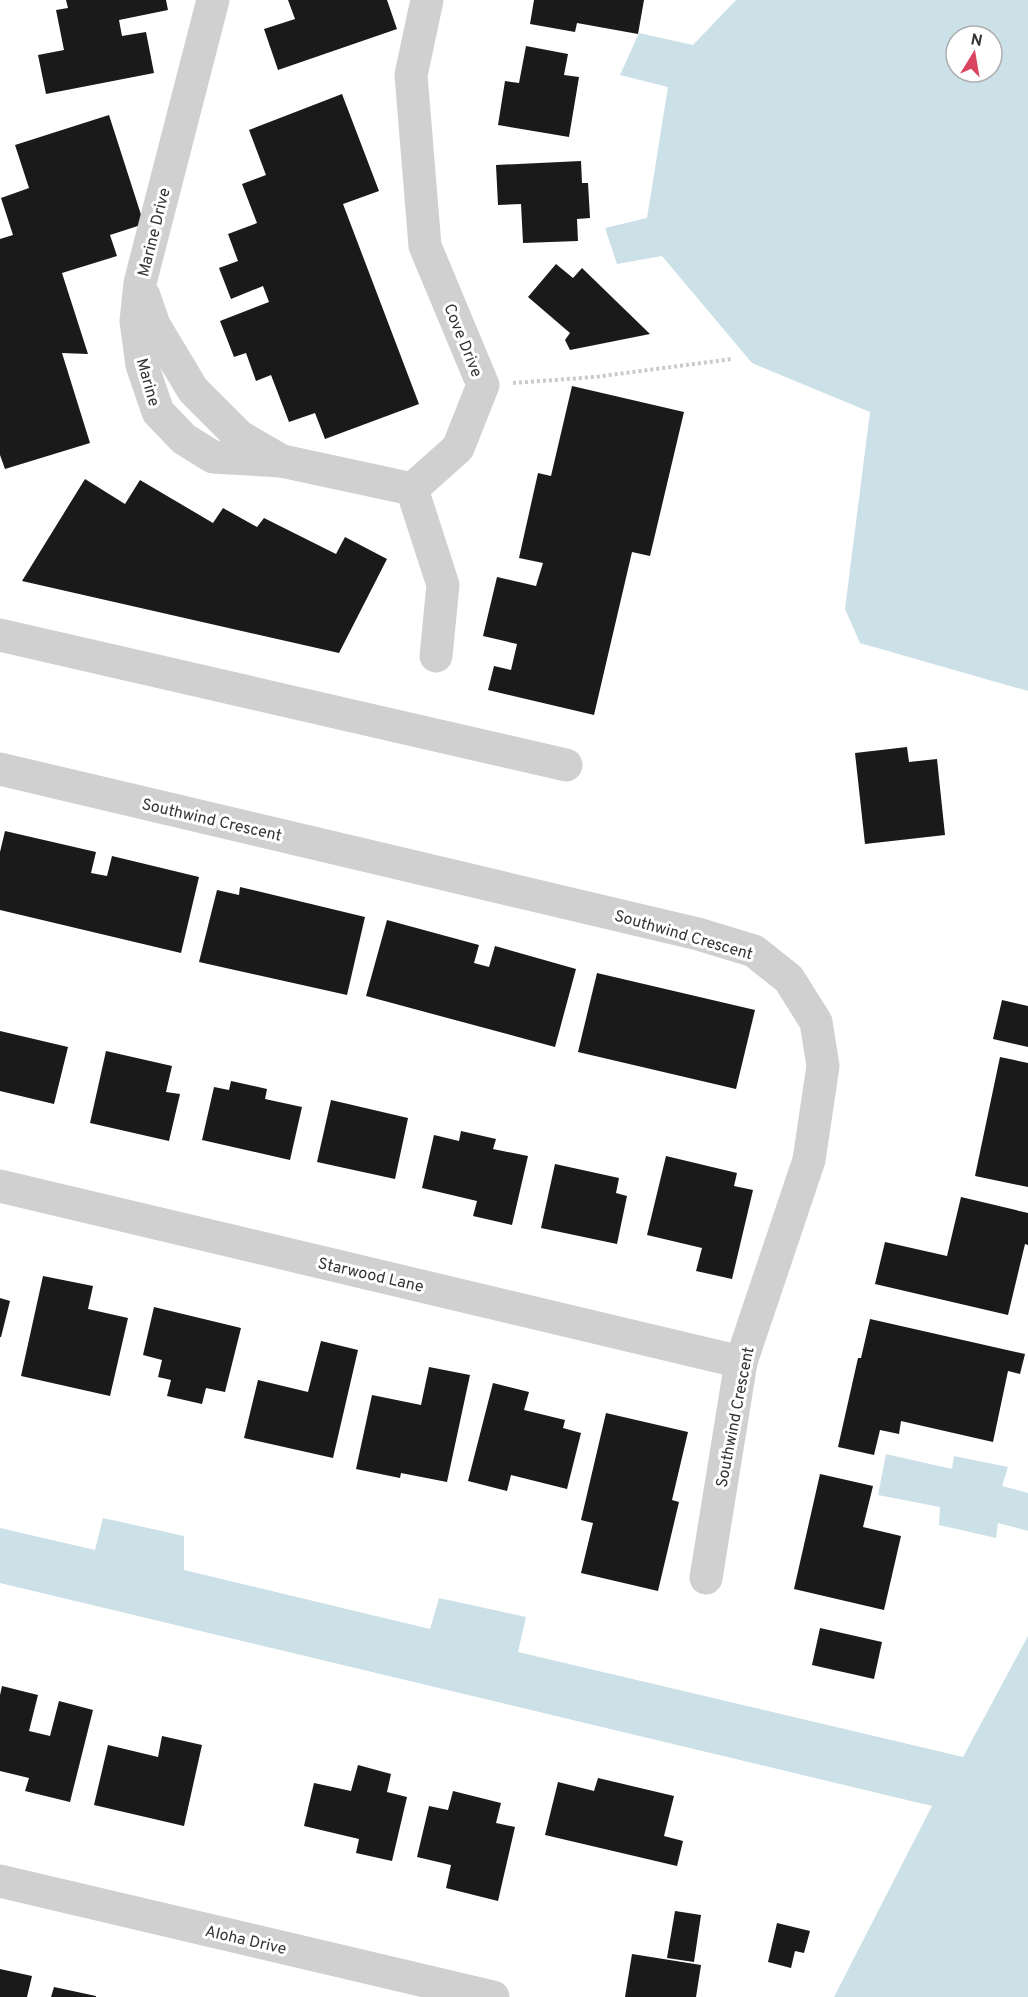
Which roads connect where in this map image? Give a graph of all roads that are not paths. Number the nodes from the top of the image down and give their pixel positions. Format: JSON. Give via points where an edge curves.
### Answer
{"nodes":[{"id":1,"x":213,"y":0,"type":"edge"},
{"id":2,"x":427,"y":0,"type":"edge"},
{"id":3,"x":140,"y":283,"type":"joint"},
{"id":4,"x":412,"y":489,"type":"junction"},
{"id":5,"x":0,"y":635,"type":"edge"},
{"id":6,"x":436,"y":656,"type":"dead end"},
{"id":7,"x":566,"y":765,"type":"dead end"},
{"id":8,"x":0,"y":769,"type":"edge"},
{"id":9,"x":0,"y":1186,"type":"edge"},
{"id":10,"x":741,"y":1362,"type":"junction"},
{"id":11,"x":706,"y":1578,"type":"dead end"},
{"id":12,"x":0,"y":1881,"type":"edge"},
{"id":13,"x":493,"y":1997,"type":"edge"}],
"edges":[{"from":1,"to":3,"type":"street","name":"Marine Drive"},
{"from":2,"to":4,"type":"street","name":"Cove Drive","via":[[411,75],[425,246],[483,385],[458,448]]},
{"from":3,"to":4,"type":"street","name":"Marine","via":[[136,321],[142,365],[158,412],[184,439],[213,457],[282,461]]},
{"from":4,"to":6,"type":"street","via":[[443,585]]},
{"from":5,"to":7,"type":"street"},
{"from":8,"to":10,"type":"street","name":"Southwind Crescent","via":[[686,932],[754,951],[789,979],[816,1022],[823,1066],[809,1160]]},
{"from":9,"to":10,"type":"street","name":"Starwood Lane"},
{"from":10,"to":11,"type":"street","name":"Southwind Crescent"},
{"from":12,"to":13,"type":"street","name":"Aloha Drive"}]}
